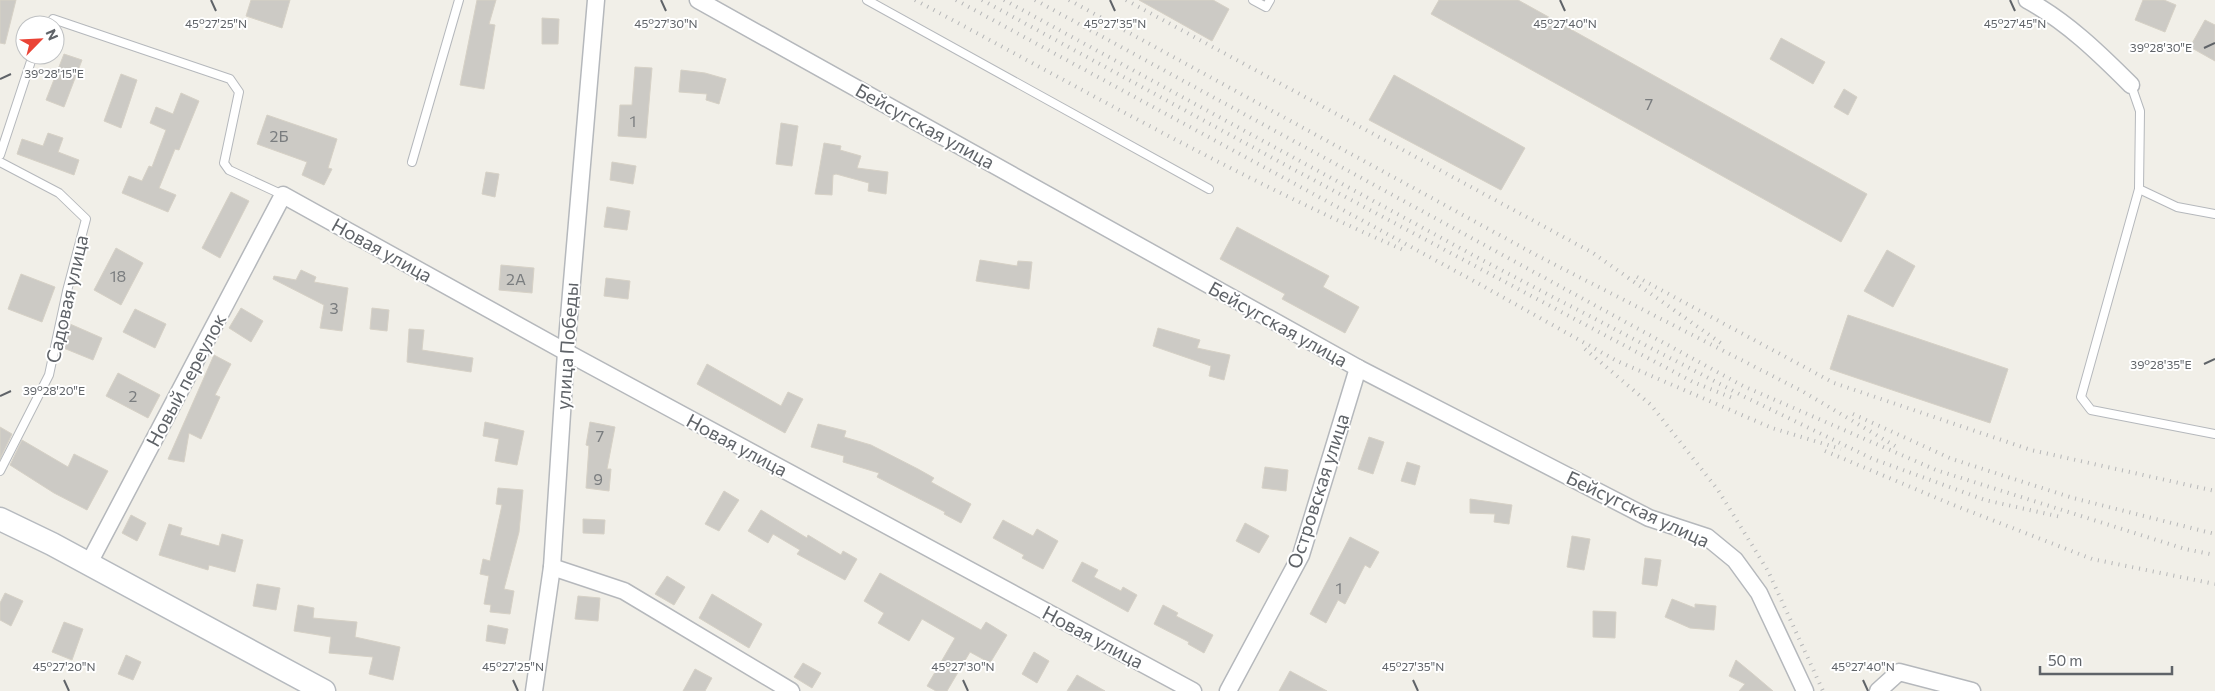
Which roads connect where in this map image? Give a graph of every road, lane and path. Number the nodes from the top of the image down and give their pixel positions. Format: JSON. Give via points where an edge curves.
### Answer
{"nodes":[{"id":1,"x":459,"y":0,"type":"edge"},
{"id":2,"x":596,"y":0,"type":"edge"},
{"id":3,"x":698,"y":0,"type":"edge"},
{"id":4,"x":867,"y":0,"type":"edge"},
{"id":5,"x":1253,"y":0,"type":"edge"},
{"id":6,"x":1270,"y":0,"type":"edge"},
{"id":7,"x":2027,"y":0,"type":"edge"},
{"id":8,"x":65,"y":23,"type":"edge"},
{"id":9,"x":30,"y":65,"type":"edge"},
{"id":10,"x":2131,"y":85,"type":"joint"},
{"id":11,"x":0,"y":155,"type":"edge"},
{"id":12,"x":0,"y":162,"type":"edge"},
{"id":13,"x":412,"y":162,"type":"dead end"},
{"id":14,"x":1209,"y":189,"type":"dead end"},
{"id":15,"x":2139,"y":189,"type":"junction"},
{"id":16,"x":283,"y":195,"type":"junction"},
{"id":17,"x":2215,"y":214,"type":"edge"},
{"id":18,"x":566,"y":352,"type":"junction"},
{"id":19,"x":1358,"y":368,"type":"junction"},
{"id":20,"x":2215,"y":434,"type":"edge"},
{"id":21,"x":0,"y":472,"type":"edge"},
{"id":22,"x":0,"y":519,"type":"edge"},
{"id":23,"x":88,"y":564,"type":"junction"},
{"id":24,"x":552,"y":568,"type":"junction"},
{"id":25,"x":324,"y":691,"type":"edge"},
{"id":26,"x":534,"y":691,"type":"edge"},
{"id":27,"x":791,"y":691,"type":"edge"},
{"id":28,"x":1193,"y":691,"type":"edge"},
{"id":29,"x":1228,"y":691,"type":"edge"},
{"id":30,"x":1804,"y":691,"type":"edge"},
{"id":31,"x":1878,"y":691,"type":"edge"},
{"id":32,"x":1972,"y":691,"type":"edge"}],
"edges":[{"from":1,"to":13,"type":"lane"},
{"from":2,"to":18,"type":"street","name":"улица Победы"},
{"from":3,"to":19,"type":"street","name":"Бейсугская улица"},
{"from":4,"to":14,"type":"lane"},
{"from":5,"to":6,"type":"lane","via":[[1266,7]]},
{"from":7,"to":10,"type":"street","via":[[2096,50]]},
{"from":8,"to":16,"type":"lane","via":[[230,79],[239,92],[224,163],[229,170]]},
{"from":9,"to":11,"type":"lane"},
{"from":10,"to":15,"type":"lane","via":[[2140,111]]},
{"from":12,"to":21,"type":"lane","name":"Садовая улица","via":[[59,193],[86,219],[49,375]]},
{"from":15,"to":17,"type":"lane","via":[[2177,207]]},
{"from":15,"to":20,"type":"lane","via":[[2081,397],[2091,410]]},
{"from":16,"to":18,"type":"street","name":"Новая улица"},
{"from":16,"to":23,"type":"street","name":"Новый переулок"},
{"from":18,"to":24,"type":"street","name":"улица Победы"},
{"from":18,"to":28,"type":"street","name":"Новая улица"},
{"from":19,"to":29,"type":"street","name":"Островская улица","via":[[1301,555]]},
{"from":19,"to":30,"type":"street","name":"Бейсугская улица","via":[[1649,518],[1707,537],[1735,560],[1759,593]]},
{"from":22,"to":23,"type":"street"},
{"from":23,"to":25,"type":"street"},
{"from":24,"to":26,"type":"street","name":"улица Победы"},
{"from":24,"to":27,"type":"street","via":[[624,591]]},
{"from":31,"to":32,"type":"street","via":[[1899,672]]}]}
